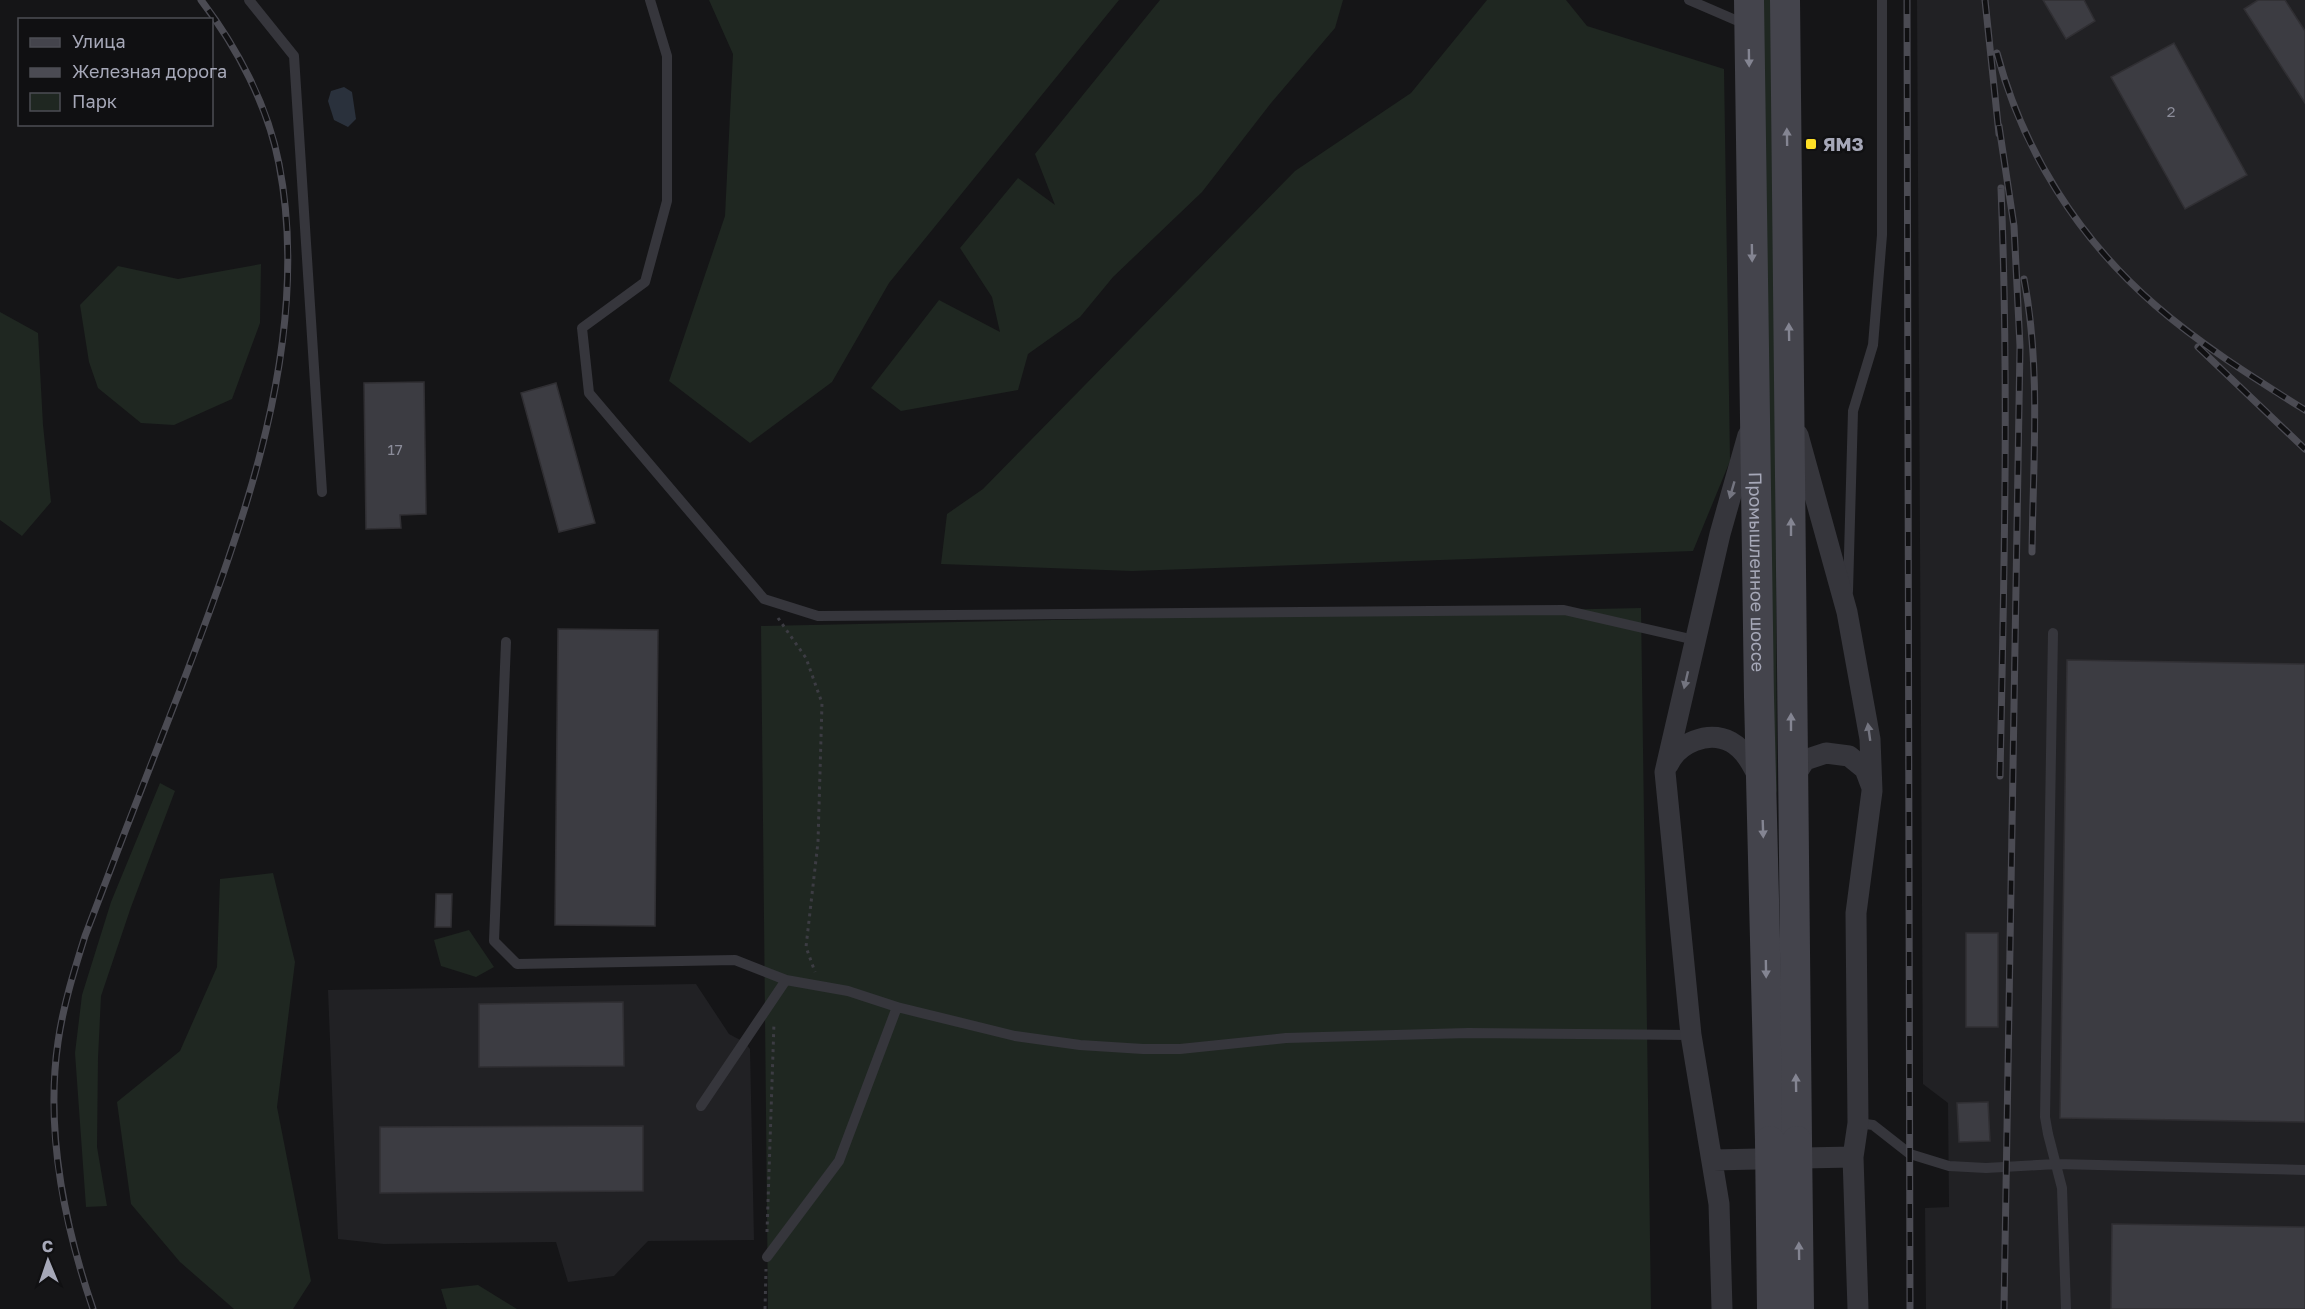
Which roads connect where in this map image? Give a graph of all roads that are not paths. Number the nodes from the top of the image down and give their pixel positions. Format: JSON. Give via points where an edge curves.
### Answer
{"nodes":[{"id":1,"x":249,"y":0,"type":"edge"},
{"id":2,"x":650,"y":0,"type":"edge"},
{"id":3,"x":1689,"y":0,"type":"edge"},
{"id":4,"x":1785,"y":0,"type":"edge"},
{"id":5,"x":1882,"y":0,"type":"edge"},
{"id":6,"x":1749,"y":13,"type":"edge"},
{"id":7,"x":1791,"y":410,"type":"junction"},
{"id":8,"x":1754,"y":414,"type":"junction"},
{"id":9,"x":322,"y":492,"type":"dead end"},
{"id":10,"x":1847,"y":612,"type":"junction"},
{"id":11,"x":2054,"y":633,"type":"dead end"},
{"id":12,"x":1695,"y":640,"type":"junction"},
{"id":13,"x":506,"y":642,"type":"dead end"},
{"id":14,"x":1665,"y":772,"type":"junction"},
{"id":15,"x":1792,"y":781,"type":"junction"},
{"id":16,"x":1761,"y":784,"type":"junction"},
{"id":17,"x":1872,"y":791,"type":"junction"},
{"id":18,"x":786,"y":980,"type":"junction"},
{"id":19,"x":897,"y":1007,"type":"junction"},
{"id":20,"x":1691,"y":1035,"type":"junction"},
{"id":21,"x":701,"y":1106,"type":"dead end"},
{"id":22,"x":1858,"y":1123,"type":"junction"},
{"id":23,"x":1783,"y":1141,"type":"junction"},
{"id":24,"x":1853,"y":1157,"type":"junction"},
{"id":25,"x":1713,"y":1160,"type":"junction"},
{"id":26,"x":2056,"y":1164,"type":"junction"},
{"id":27,"x":2305,"y":1170,"type":"edge"},
{"id":28,"x":767,"y":1257,"type":"road end"},
{"id":29,"x":1722,"y":1309,"type":"edge"},
{"id":30,"x":1772,"y":1309,"type":"edge"},
{"id":31,"x":1799,"y":1309,"type":"edge"},
{"id":32,"x":1858,"y":1309,"type":"edge"},
{"id":33,"x":2066,"y":1309,"type":"edge"}],
"edges":[{"from":1,"to":9,"type":"lane","via":[[294,56]]},
{"from":2,"to":12,"type":"lane","via":[[667,56],[667,201],[645,282],[582,328],[589,393],[764,599],[818,616],[1564,610]]},
{"from":3,"to":6,"type":"lane"},
{"from":7,"to":4,"type":"main road","name":"Промышленное шоссе","one_way":true},
{"from":5,"to":10,"type":"lane","via":[[1882,235],[1873,345],[1853,411]]},
{"from":6,"to":8,"type":"main road","name":"Промышленное шоссе","one_way":true},
{"from":7,"to":10,"type":"street"},
{"from":15,"to":7,"type":"main road","name":"Промышленное шоссе","one_way":true},
{"from":8,"to":12,"type":"street","one_way":true,"via":[[1719,534]]},
{"from":8,"to":16,"type":"main road","name":"Промышленное шоссе"},
{"from":17,"to":10,"type":"street","one_way":true,"via":[[1870,739]]},
{"from":11,"to":26,"type":"lane","via":[[2045,1117]]},
{"from":12,"to":14,"type":"street","one_way":true},
{"from":13,"to":18,"type":"lane","via":[[494,940],[517,964],[735,960]]},
{"from":14,"to":16,"type":"street","via":[[1672,755],[1685,745],[1715,738],[1731,742],[1750,759]]},
{"from":14,"to":20,"type":"street"},
{"from":15,"to":17,"type":"street","via":[[1805,760],[1826,753],[1849,756],[1865,769]]},
{"from":23,"to":15,"type":"main road","name":"Промышленное шоссе","one_way":true},
{"from":16,"to":23,"type":"main road","name":"Промышленное шоссе","one_way":true},
{"from":17,"to":22,"type":"street","via":[[1856,913]]},
{"from":18,"to":19,"type":"lane","via":[[820,985]]},
{"from":18,"to":21,"type":"lane"},
{"from":19,"to":20,"type":"lane","via":[[1015,1036],[1143,1049],[1286,1038],[1468,1033]]},
{"from":19,"to":28,"type":"lane","via":[[840,1161]]},
{"from":20,"to":25,"type":"street"},
{"from":22,"to":24,"type":"street"},
{"from":22,"to":26,"type":"lane","via":[[1873,1125],[1910,1154],[1949,1166]]},
{"from":23,"to":30,"type":"main road","bridge":true},
{"from":31,"to":23,"type":"main road","one_way":true,"bridge":true},
{"from":24,"to":25,"type":"street"},
{"from":24,"to":32,"type":"street"},
{"from":25,"to":29,"type":"street","via":[[1721,1232]]},
{"from":26,"to":27,"type":"lane"},
{"from":26,"to":33,"type":"lane","via":[[2064,1207]]}]}
